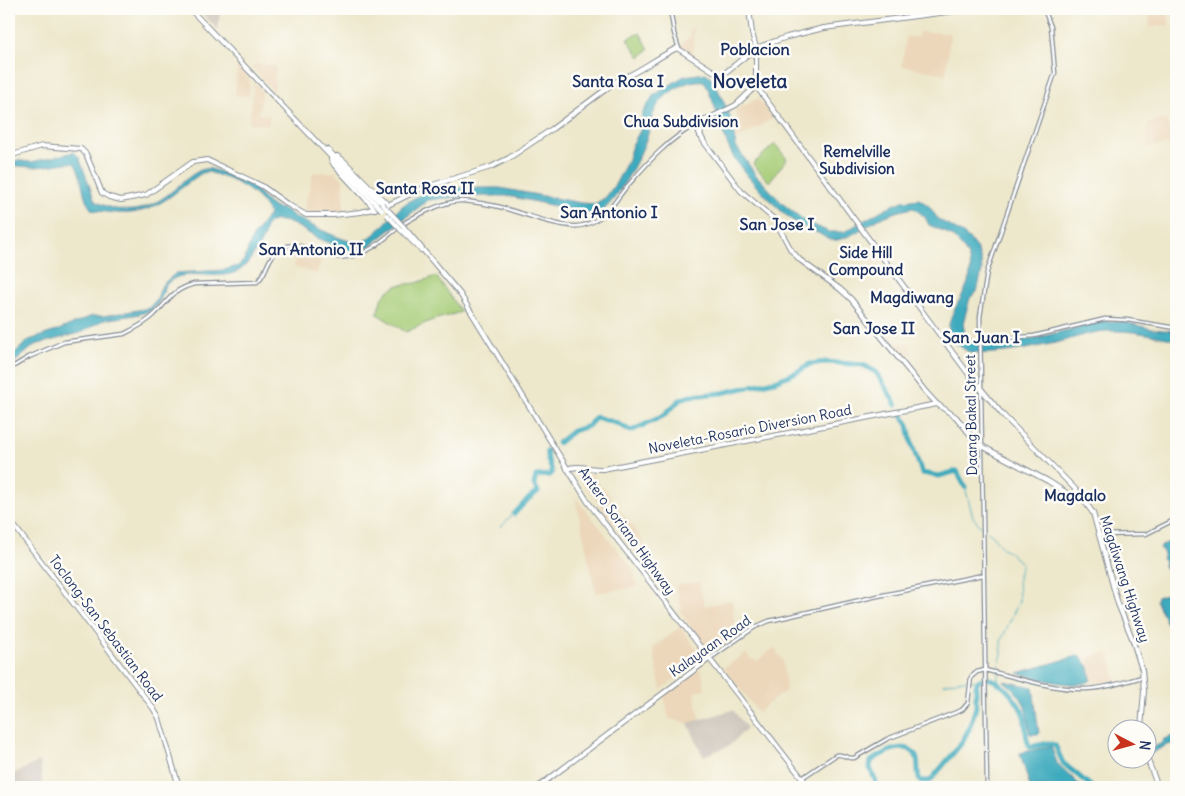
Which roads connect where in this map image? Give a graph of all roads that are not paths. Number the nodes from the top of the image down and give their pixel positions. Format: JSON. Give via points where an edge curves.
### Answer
{"nodes":[{"id":1,"x":190,"y":9,"type":"edge"},
{"id":2,"x":670,"y":9,"type":"edge"},
{"id":3,"x":749,"y":9,"type":"edge"},
{"id":4,"x":970,"y":9,"type":"edge"},
{"id":5,"x":1044,"y":9,"type":"edge"},
{"id":6,"x":756,"y":48,"type":"junction"},
{"id":7,"x":679,"y":49,"type":"junction"},
{"id":8,"x":756,"y":86,"type":"junction"},
{"id":9,"x":705,"y":119,"type":"junction"},
{"id":10,"x":694,"y":125,"type":"junction"},
{"id":11,"x":700,"y":136,"type":"junction"},
{"id":12,"x":328,"y":152,"type":"junction"},
{"id":13,"x":9,"y":156,"type":"edge"},
{"id":14,"x":378,"y":206,"type":"junction"},
{"id":15,"x":386,"y":208,"type":"junction"},
{"id":16,"x":401,"y":227,"type":"junction"},
{"id":17,"x":1176,"y":328,"type":"edge"},
{"id":18,"x":980,"y":336,"type":"junction"},
{"id":19,"x":9,"y":370,"type":"edge"},
{"id":20,"x":981,"y":389,"type":"junction"},
{"id":21,"x":937,"y":404,"type":"junction"},
{"id":22,"x":982,"y":446,"type":"junction"},
{"id":23,"x":567,"y":469,"type":"junction"},
{"id":24,"x":1084,"y":499,"type":"junction"},
{"id":25,"x":9,"y":519,"type":"edge"},
{"id":26,"x":1176,"y":520,"type":"edge"},
{"id":27,"x":1100,"y":535,"type":"junction"},
{"id":28,"x":983,"y":575,"type":"junction"},
{"id":29,"x":709,"y":659,"type":"junction"},
{"id":30,"x":985,"y":670,"type":"junction"},
{"id":31,"x":1143,"y":677,"type":"junction"},
{"id":32,"x":1142,"y":718,"type":"edge"},
{"id":33,"x":1150,"y":768,"type":"edge"},
{"id":34,"x":802,"y":778,"type":"junction"},
{"id":35,"x":179,"y":787,"type":"edge"},
{"id":36,"x":538,"y":787,"type":"edge"},
{"id":37,"x":809,"y":787,"type":"edge"},
{"id":38,"x":987,"y":787,"type":"edge"},
{"id":39,"x":1158,"y":787,"type":"edge"}],
"edges":[{"from":1,"to":12,"type":"main road","name":"Antero Soriano Highway"},
{"from":2,"to":7,"type":"street"},
{"from":3,"to":6,"type":"main road"},
{"from":4,"to":6,"type":"main road","via":[[824,28]]},
{"from":5,"to":18,"type":"street","name":"Daang Bakal Street","via":[[1051,27],[1055,73],[987,272]]},
{"from":6,"to":7,"type":"main road","via":[[721,76]]},
{"from":6,"to":8,"type":"main road"},
{"from":7,"to":15,"type":"main road","via":[[617,81],[552,129],[491,168],[419,190]]},
{"from":8,"to":9,"type":"main road","via":[[741,101]]},
{"from":8,"to":20,"type":"main road","name":"Magdiwang Highway"},
{"from":9,"to":10,"type":"main road"},
{"from":9,"to":11,"type":"main road"},
{"from":10,"to":11,"type":"main road"},
{"from":10,"to":19,"type":"street","via":[[668,143],[630,183],[610,210],[582,226],[569,226],[498,206],[451,202],[404,223],[380,244],[348,258],[334,258],[299,246],[281,249],[271,257],[257,282],[186,286],[170,295],[153,316],[124,334],[64,342]]},
{"from":11,"to":21,"type":"main road","via":[[741,191],[775,220],[791,250],[851,299]]},
{"from":12,"to":14,"type":"main road","name":"Antero Soriano Highway"},
{"from":12,"to":15,"type":"main road","via":[[343,160]]},
{"from":13,"to":14,"type":"main road","via":[[42,146],[81,149],[101,191],[117,199],[146,195],[187,165],[202,160],[262,186],[306,215],[338,214]]},
{"from":14,"to":15,"type":"main road","name":"Antero Soriano Highway","bridge":true},
{"from":14,"to":15,"type":"main road"},
{"from":15,"to":16,"type":"main road","name":"Antero Soriano Highway","bridge":true},
{"from":15,"to":16,"type":"main road","name":"Antero Soriano Highway","bridge":true,"via":[[387,215]]},
{"from":16,"to":23,"type":"main road","name":"Antero Soriano Highway","via":[[443,272],[466,304]]},
{"from":17,"to":18,"type":"street","via":[[1105,319],[1034,336]]},
{"from":18,"to":20,"type":"street","name":"Daang Bakal Street"},
{"from":20,"to":22,"type":"street","name":"Daang Bakal Street"},
{"from":20,"to":24,"type":"main road","name":"Magdiwang Highway"},
{"from":21,"to":22,"type":"main road","via":[[956,417]]},
{"from":21,"to":23,"type":"main road","name":"Noveleta-Rosario Diversion Road","via":[[603,469],[574,466]]},
{"from":22,"to":24,"type":"main road","via":[[1073,497]]},
{"from":22,"to":28,"type":"street","name":"Daang Bakal Street"},
{"from":23,"to":29,"type":"main road","name":"Antero Soriano Highway","via":[[588,502]]},
{"from":24,"to":27,"type":"main road","name":"Magdiwang Highway","via":[[1093,513]]},
{"from":25,"to":35,"type":"main road","name":"Toclong-San Sebastian Road","via":[[153,708]]},
{"from":26,"to":27,"type":"street","via":[[1146,534]]},
{"from":27,"to":31,"type":"main road","name":"Magdiwang Highway"},
{"from":28,"to":29,"type":"street","name":"Kalayaan Road","via":[[769,621],[754,627]]},
{"from":28,"to":30,"type":"street","name":"Daang Bakal Street"},
{"from":29,"to":34,"type":"main road","name":"Antero Soriano Highway"},
{"from":29,"to":36,"type":"main road","name":"Kalayaan Road"},
{"from":30,"to":31,"type":"street","via":[[1059,687],[1085,689]]},
{"from":30,"to":34,"type":"street","via":[[975,673],[968,703],[962,710],[887,739],[854,758],[836,755]]},
{"from":30,"to":38,"type":"street","name":"Daang Bakal Street"},
{"from":31,"to":32,"type":"main road","name":"Magdiwang Highway"},
{"from":33,"to":39,"type":"main road"},
{"from":34,"to":37,"type":"main road","name":"Antero Soriano Highway"}]}
